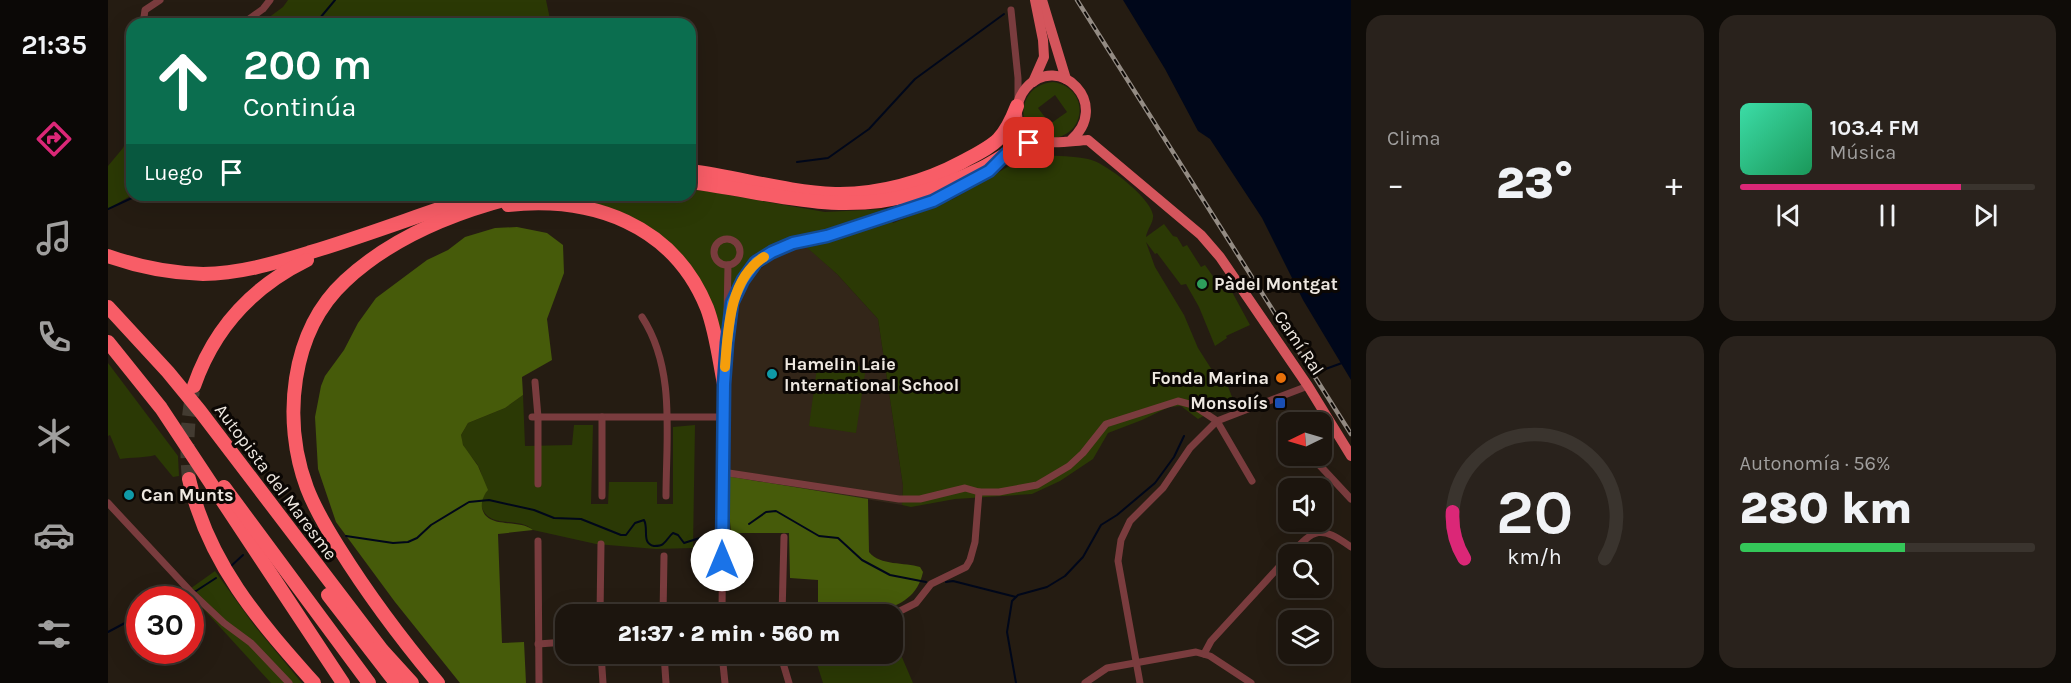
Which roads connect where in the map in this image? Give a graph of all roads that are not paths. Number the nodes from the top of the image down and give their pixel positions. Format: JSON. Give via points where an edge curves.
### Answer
{"nodes":[{"id":1,"x":159,"y":0,"type":"edge"},
{"id":2,"x":270,"y":0,"type":"edge"},
{"id":3,"x":1035,"y":0,"type":"edge"},
{"id":4,"x":1042,"y":0,"type":"edge"},
{"id":5,"x":147,"y":3,"type":"edge"},
{"id":6,"x":1011,"y":10,"type":"dead end"},
{"id":7,"x":143,"y":18,"type":"edge"},
{"id":8,"x":250,"y":18,"type":"edge"},
{"id":9,"x":1018,"y":78,"type":"junction"},
{"id":10,"x":1066,"y":79,"type":"junction"},
{"id":11,"x":1033,"y":82,"type":"junction"},
{"id":12,"x":1024,"y":90,"type":"junction"},
{"id":13,"x":1017,"y":106,"type":"junction"},
{"id":14,"x":1084,"y":124,"type":"junction"},
{"id":15,"x":1070,"y":141,"type":"junction"},
{"id":16,"x":1040,"y":142,"type":"junction"},
{"id":17,"x":1006,"y":154,"type":"junction"},
{"id":18,"x":1108,"y":155,"type":"junction"},
{"id":19,"x":696,"y":172,"type":"edge"},
{"id":20,"x":696,"y":183,"type":"edge"},
{"id":21,"x":480,"y":202,"type":"edge"},
{"id":22,"x":341,"y":243,"type":"junction"},
{"id":23,"x":108,"y":256,"type":"edge"},
{"id":24,"x":728,"y":265,"type":"dead end"},
{"id":25,"x":108,"y":307,"type":"edge"},
{"id":26,"x":642,"y":317,"type":"dead end"},
{"id":27,"x":137,"y":339,"type":"junction"},
{"id":28,"x":108,"y":342,"type":"edge"},
{"id":29,"x":727,"y":343,"type":"junction"},
{"id":30,"x":535,"y":382,"type":"dead end"},
{"id":31,"x":724,"y":384,"type":"junction"},
{"id":32,"x":194,"y":386,"type":"tunnel mouth"},
{"id":33,"x":1308,"y":386,"type":"junction"},
{"id":34,"x":161,"y":408,"type":"junction"},
{"id":35,"x":535,"y":417,"type":"junction"},
{"id":36,"x":602,"y":417,"type":"junction"},
{"id":37,"x":666,"y":417,"type":"junction"},
{"id":38,"x":723,"y":417,"type":"junction"},
{"id":39,"x":1217,"y":421,"type":"junction"},
{"id":40,"x":1351,"y":456,"type":"edge"},
{"id":41,"x":1320,"y":466,"type":"edge"},
{"id":42,"x":722,"y":472,"type":"junction"},
{"id":43,"x":189,"y":479,"type":"tunnel mouth"},
{"id":44,"x":1252,"y":481,"type":"dead end"},
{"id":45,"x":538,"y":484,"type":"dead end"},
{"id":46,"x":979,"y":492,"type":"junction"},
{"id":47,"x":602,"y":496,"type":"dead end"},
{"id":48,"x":666,"y":496,"type":"dead end"},
{"id":49,"x":1351,"y":499,"type":"edge"},
{"id":50,"x":108,"y":503,"type":"edge"},
{"id":51,"x":784,"y":537,"type":"dead end"},
{"id":52,"x":538,"y":541,"type":"dead end"},
{"id":53,"x":601,"y":544,"type":"dead end"},
{"id":54,"x":1300,"y":544,"type":"edge"},
{"id":55,"x":1351,"y":547,"type":"edge"},
{"id":56,"x":664,"y":556,"type":"dead end"},
{"id":57,"x":1278,"y":568,"type":"edge"},
{"id":58,"x":600,"y":604,"type":"edge"},
{"id":59,"x":663,"y":604,"type":"edge"},
{"id":60,"x":722,"y":604,"type":"edge"},
{"id":61,"x":782,"y":604,"type":"edge"},
{"id":62,"x":903,"y":610,"type":"edge"},
{"id":63,"x":555,"y":643,"type":"edge"},
{"id":64,"x":538,"y":644,"type":"junction"},
{"id":65,"x":1204,"y":654,"type":"junction"},
{"id":66,"x":1137,"y":662,"type":"junction"},
{"id":67,"x":602,"y":664,"type":"edge"},
{"id":68,"x":665,"y":664,"type":"edge"},
{"id":69,"x":723,"y":664,"type":"edge"},
{"id":70,"x":783,"y":664,"type":"edge"},
{"id":71,"x":290,"y":683,"type":"edge"},
{"id":72,"x":314,"y":683,"type":"edge"},
{"id":73,"x":343,"y":683,"type":"edge"},
{"id":74,"x":369,"y":683,"type":"edge"},
{"id":75,"x":396,"y":683,"type":"edge"},
{"id":76,"x":412,"y":683,"type":"edge"},
{"id":77,"x":438,"y":683,"type":"edge"},
{"id":78,"x":539,"y":683,"type":"edge"},
{"id":79,"x":603,"y":683,"type":"edge"},
{"id":80,"x":666,"y":683,"type":"edge"},
{"id":81,"x":725,"y":683,"type":"edge"},
{"id":82,"x":789,"y":683,"type":"edge"},
{"id":83,"x":1085,"y":683,"type":"edge"},
{"id":84,"x":1140,"y":683,"type":"edge"},
{"id":85,"x":1251,"y":683,"type":"edge"}],
"edges":[{"from":1,"to":5,"type":"street"},
{"from":2,"to":8,"type":"street"},
{"from":3,"to":11,"type":"main road","via":[[1044,57]]},
{"from":4,"to":10,"type":"main road"},
{"from":5,"to":7,"type":"street"},
{"from":6,"to":9,"type":"street"},
{"from":9,"to":12,"type":"street"},
{"from":9,"to":13,"type":"street"},
{"from":10,"to":11,"type":"main road","via":[[1049,76]]},
{"from":10,"to":14,"type":"main road","via":[[1077,86],[1084,98]]},
{"from":11,"to":12,"type":"main road"},
{"from":12,"to":13,"type":"main road"},
{"from":13,"to":16,"type":"main road","via":[[1022,128]]},
{"from":13,"to":19,"type":"highway","via":[[1001,139],[988,149],[930,176],[879,190],[854,194],[804,191]]},
{"from":14,"to":15,"type":"main road"},
{"from":14,"to":18,"type":"main road"},
{"from":15,"to":16,"type":"main road"},
{"from":15,"to":18,"type":"main road","via":[[1088,140]]},
{"from":16,"to":17,"type":"highway","via":[[1022,145]]},
{"from":17,"to":20,"type":"highway","via":[[959,179],[917,193],[852,204],[814,203]]},
{"from":17,"to":29,"type":"street","via":[[989,171],[933,201],[827,236],[793,243],[756,262],[732,303]]},
{"from":18,"to":33,"type":"main road","name":"Camí Ral","via":[[1201,235]]},
{"from":21,"to":22,"type":"highway"},
{"from":21,"to":31,"type":"highway","via":[[585,207],[614,215],[655,239],[684,268],[703,300]]},
{"from":21,"to":77,"type":"highway","via":[[396,243],[343,282],[312,329],[297,371],[293,404],[299,460],[322,519],[399,637]]},
{"from":22,"to":23,"type":"highway","via":[[275,263],[220,273],[171,272]]},
{"from":22,"to":32,"type":"highway","via":[[272,279],[237,309],[215,338]]},
{"from":24,"to":29,"type":"street"},
{"from":25,"to":27,"type":"highway","name":"Autopista del Maresme"},
{"from":26,"to":37,"type":"street","via":[[655,341],[664,372]]},
{"from":27,"to":75,"type":"highway"},
{"from":27,"to":76,"type":"highway","name":"Autopista del Maresme","via":[[175,380],[382,650]]},
{"from":28,"to":34,"type":"highway"},
{"from":29,"to":31,"type":"street"},
{"from":30,"to":35,"type":"street"},
{"from":31,"to":38,"type":"street"},
{"from":33,"to":39,"type":"street"},
{"from":33,"to":40,"type":"main road","name":"Camí Ral"},
{"from":34,"to":73,"type":"highway"},
{"from":34,"to":74,"type":"highway"},
{"from":35,"to":36,"type":"street"},
{"from":35,"to":45,"type":"street"},
{"from":36,"to":37,"type":"street"},
{"from":36,"to":47,"type":"street"},
{"from":37,"to":38,"type":"street"},
{"from":37,"to":48,"type":"street"},
{"from":38,"to":42,"type":"street"},
{"from":39,"to":44,"type":"street"},
{"from":39,"to":46,"type":"street","via":[[1188,402],[1171,402],[1106,424],[1069,466],[1037,485]]},
{"from":39,"to":66,"type":"street","via":[[1190,448],[1163,488],[1130,521],[1121,540],[1118,561]]},
{"from":41,"to":49,"type":"street"},
{"from":42,"to":46,"type":"street","via":[[899,499],[920,499],[965,488]]},
{"from":42,"to":60,"type":"street"},
{"from":43,"to":72,"type":"highway","via":[[202,524],[220,563],[251,609]]},
{"from":46,"to":62,"type":"street","via":[[975,542],[966,567],[931,584],[916,603]]},
{"from":50,"to":71,"type":"street","via":[[190,591],[251,643]]},
{"from":51,"to":61,"type":"street"},
{"from":52,"to":64,"type":"street"},
{"from":53,"to":58,"type":"street"},
{"from":54,"to":55,"type":"street","via":[[1320,532],[1333,534]]},
{"from":56,"to":59,"type":"street"},
{"from":57,"to":65,"type":"street","via":[[1211,641]]},
{"from":63,"to":64,"type":"street"},
{"from":64,"to":78,"type":"street"},
{"from":65,"to":66,"type":"street"},
{"from":65,"to":85,"type":"street"},
{"from":66,"to":83,"type":"street","via":[[1107,668]]},
{"from":66,"to":84,"type":"street"},
{"from":67,"to":79,"type":"street"},
{"from":68,"to":80,"type":"street"},
{"from":69,"to":81,"type":"street"},
{"from":70,"to":82,"type":"street"}]}
